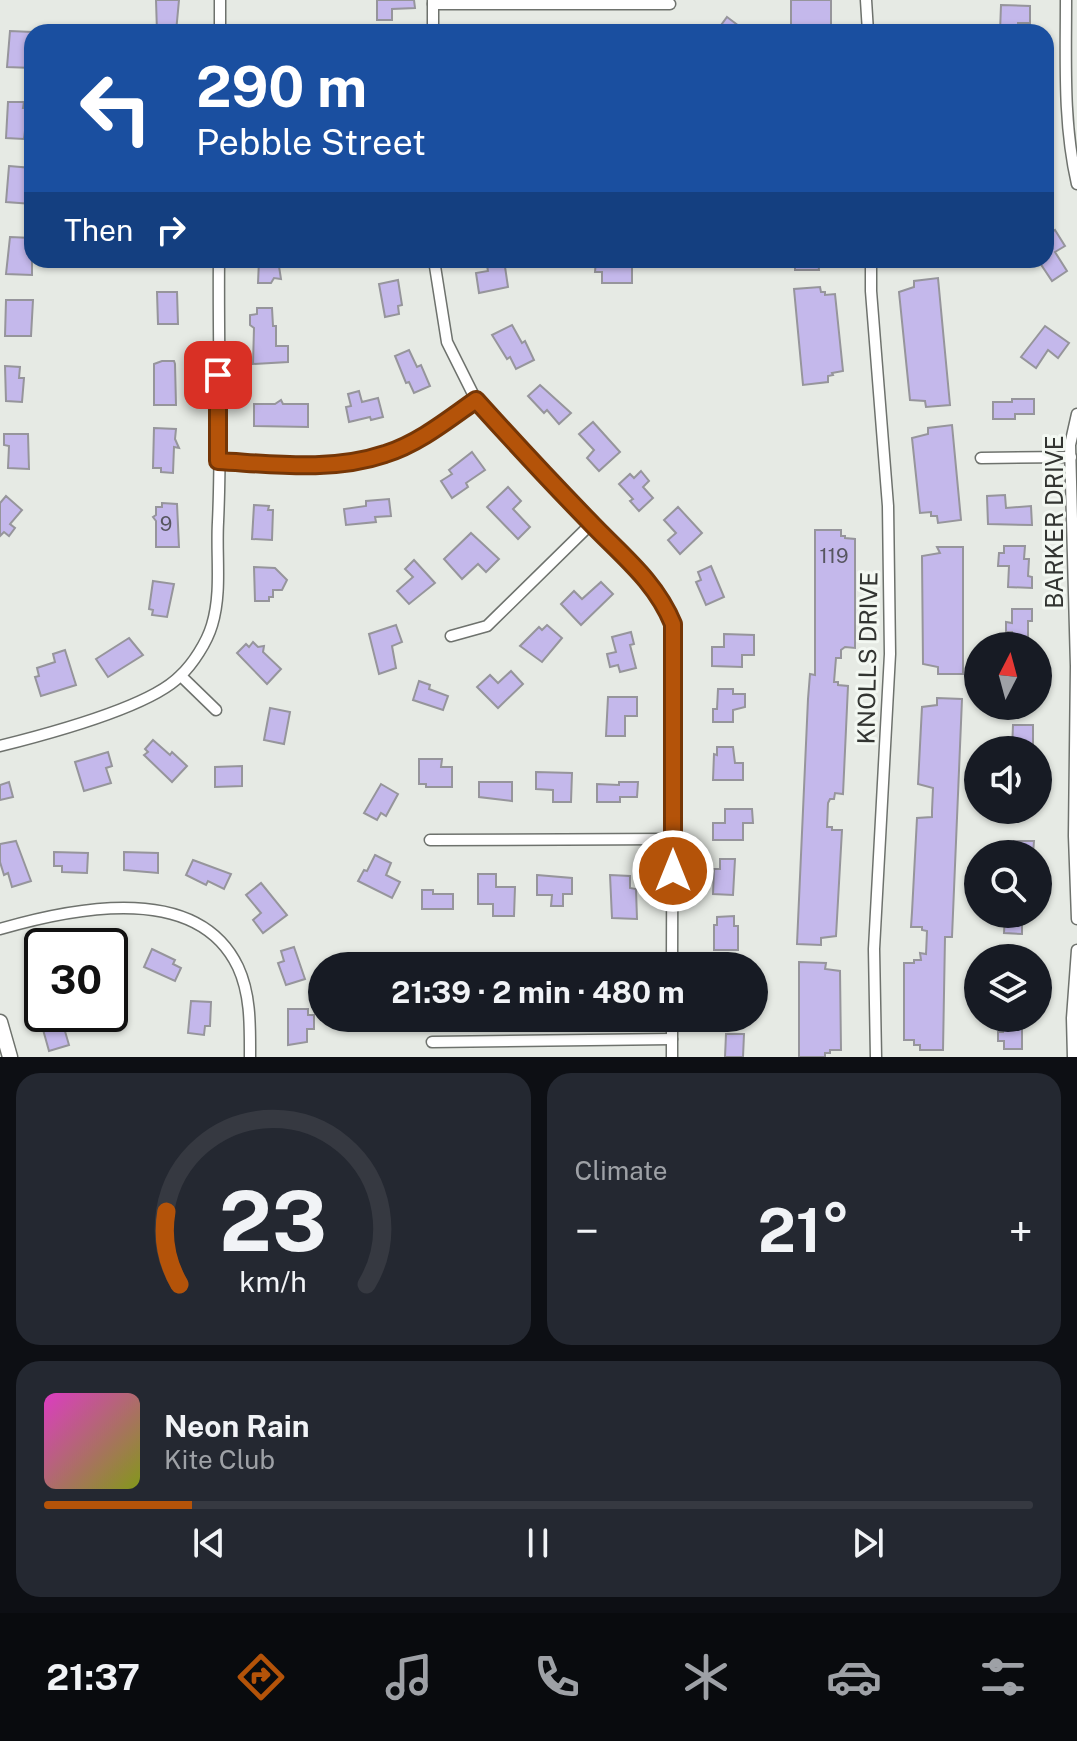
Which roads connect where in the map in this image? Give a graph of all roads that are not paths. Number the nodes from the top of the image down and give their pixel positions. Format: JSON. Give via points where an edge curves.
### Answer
{"nodes":[{"id":1,"x":220,"y":0,"type":"edge"},
{"id":2,"x":866,"y":0,"type":"edge"},
{"id":3,"x":1066,"y":0,"type":"edge"},
{"id":4,"x":433,"y":2,"type":"edge"},
{"id":5,"x":670,"y":4,"type":"dead end"},
{"id":6,"x":220,"y":24,"type":"edge"},
{"id":7,"x":433,"y":24,"type":"edge"},
{"id":8,"x":868,"y":24,"type":"edge"},
{"id":9,"x":1077,"y":184,"type":"edge"},
{"id":10,"x":219,"y":268,"type":"edge"},
{"id":11,"x":435,"y":268,"type":"edge"},
{"id":12,"x":871,"y":268,"type":"edge"},
{"id":13,"x":476,"y":400,"type":"junction"},
{"id":14,"x":1077,"y":414,"type":"edge"},
{"id":15,"x":1071,"y":457,"type":"junction"},
{"id":16,"x":981,"y":458,"type":"dead end"},
{"id":17,"x":218,"y":461,"type":"junction"},
{"id":18,"x":591,"y":524,"type":"junction"},
{"id":19,"x":1075,"y":534,"type":"edge"},
{"id":20,"x":451,"y":636,"type":"dead end"},
{"id":21,"x":181,"y":676,"type":"junction"},
{"id":22,"x":216,"y":710,"type":"dead end"},
{"id":23,"x":0,"y":746,"type":"edge"},
{"id":24,"x":1077,"y":778,"type":"edge"},
{"id":25,"x":673,"y":839,"type":"junction"},
{"id":26,"x":430,"y":840,"type":"dead end"},
{"id":27,"x":1077,"y":919,"type":"edge"},
{"id":28,"x":0,"y":929,"type":"edge"},
{"id":29,"x":1077,"y":950,"type":"edge"},
{"id":30,"x":672,"y":952,"type":"edge"},
{"id":31,"x":1075,"y":988,"type":"edge"},
{"id":32,"x":0,"y":1022,"type":"edge"},
{"id":33,"x":672,"y":1032,"type":"edge"},
{"id":34,"x":672,"y":1039,"type":"junction"},
{"id":35,"x":432,"y":1042,"type":"dead end"},
{"id":36,"x":10,"y":1057,"type":"edge"},
{"id":37,"x":250,"y":1057,"type":"edge"},
{"id":38,"x":672,"y":1057,"type":"edge"},
{"id":39,"x":876,"y":1057,"type":"edge"},
{"id":40,"x":1073,"y":1057,"type":"edge"}],
"edges":[{"from":1,"to":6,"type":"street"},
{"from":2,"to":8,"type":"street"},
{"from":3,"to":9,"type":"street","via":[[1066,114]]},
{"from":4,"to":5,"type":"street"},
{"from":4,"to":7,"type":"street"},
{"from":10,"to":17,"type":"street"},
{"from":11,"to":13,"type":"street","via":[[447,342]]},
{"from":12,"to":39,"type":"street","name":"KNOLLS DRIVE","via":[[888,506],[890,654],[874,949]]},
{"from":13,"to":17,"type":"street","via":[[388,454],[353,463]]},
{"from":13,"to":18,"type":"street"},
{"from":14,"to":15,"type":"street","name":"BARKER DRIVE"},
{"from":15,"to":16,"type":"street"},
{"from":15,"to":19,"type":"street","name":"BARKER DRIVE"},
{"from":17,"to":21,"type":"street","via":[[217,601],[212,627]]},
{"from":18,"to":20,"type":"street","via":[[487,626]]},
{"from":18,"to":25,"type":"street","via":[[654,589],[673,624]]},
{"from":19,"to":24,"type":"street","name":"BARKER DRIVE"},
{"from":21,"to":22,"type":"street"},
{"from":21,"to":23,"type":"street","via":[[131,706]]},
{"from":24,"to":27,"type":"street","name":"BARKER DRIVE"},
{"from":25,"to":26,"type":"street"},
{"from":25,"to":30,"type":"street"},
{"from":28,"to":37,"type":"street","via":[[95,909],[168,912],[203,927],[219,939],[239,970],[250,1019]]},
{"from":29,"to":31,"type":"street"},
{"from":31,"to":40,"type":"street"},
{"from":32,"to":36,"type":"main road"},
{"from":33,"to":34,"type":"street"},
{"from":34,"to":35,"type":"street"},
{"from":34,"to":38,"type":"street"}]}
